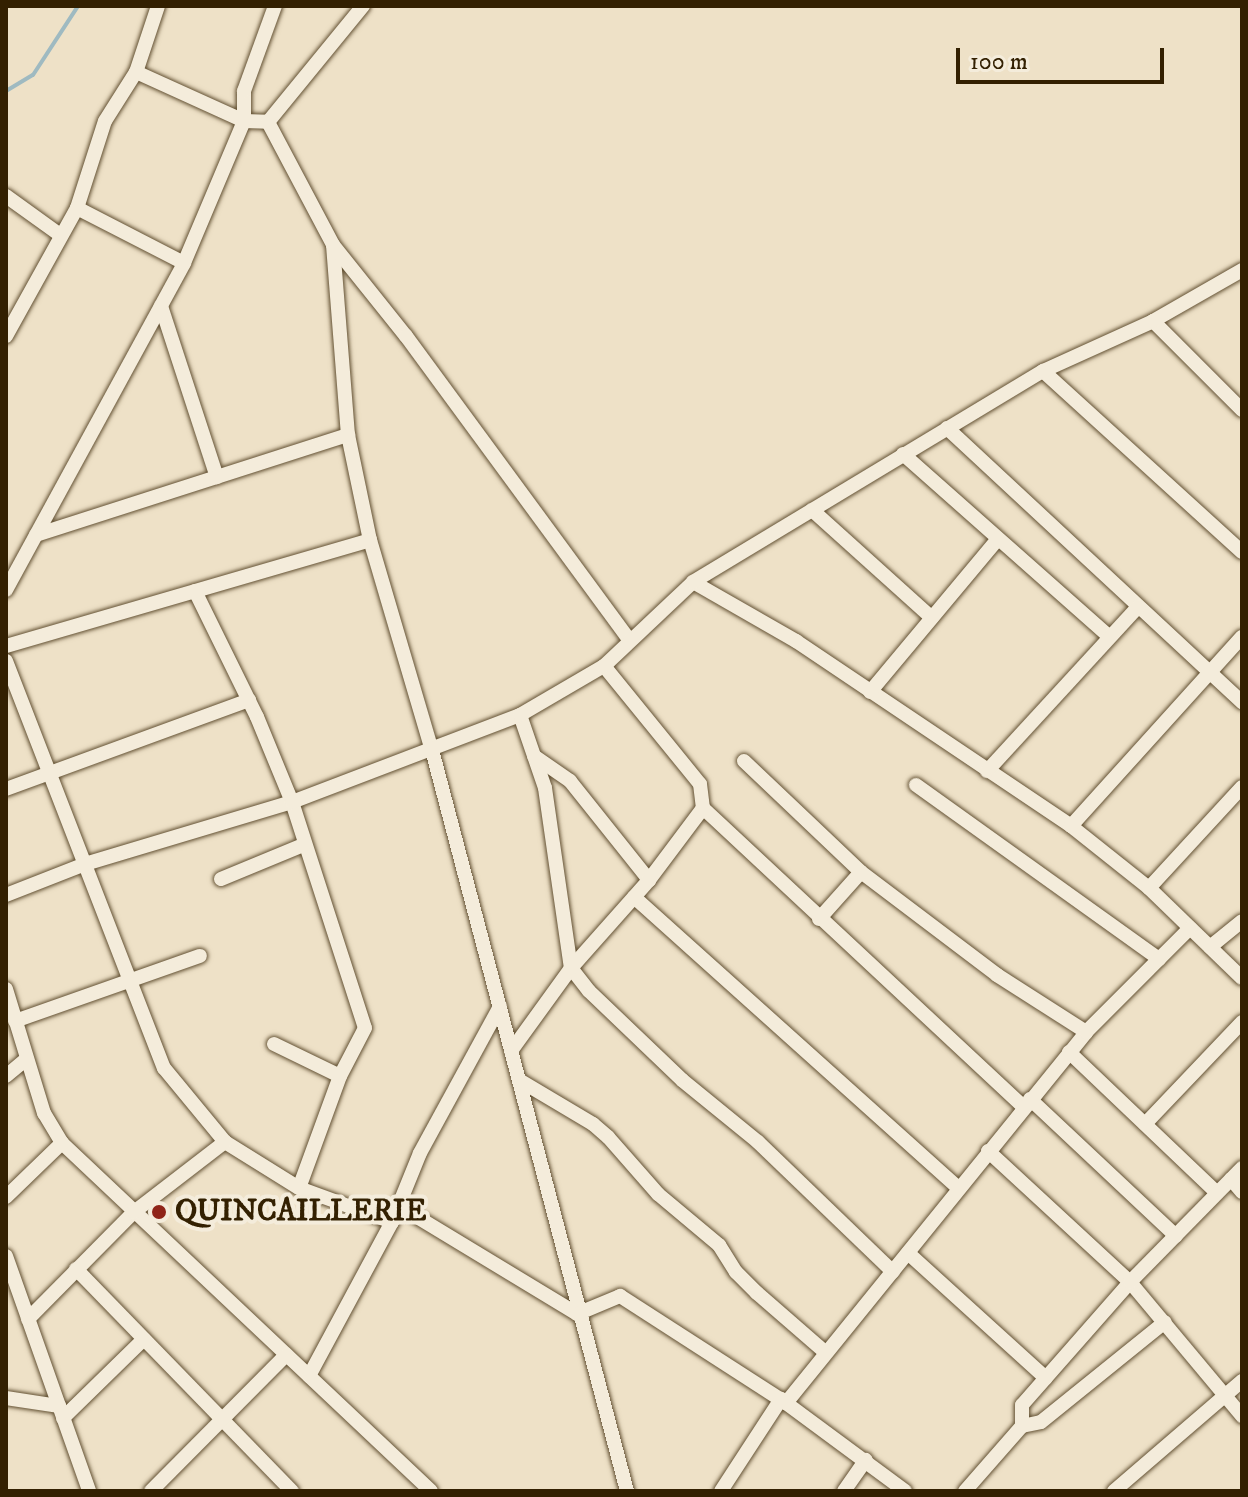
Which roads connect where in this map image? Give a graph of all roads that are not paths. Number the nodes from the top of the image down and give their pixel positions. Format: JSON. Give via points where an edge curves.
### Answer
{"nodes":[{"id":1,"x":158,"y":6,"type":"edge"},
{"id":2,"x":275,"y":6,"type":"edge"},
{"id":3,"x":363,"y":6,"type":"edge"},
{"id":4,"x":136,"y":72,"type":"junction"},
{"id":5,"x":244,"y":121,"type":"junction"},
{"id":6,"x":268,"y":122,"type":"junction"},
{"id":7,"x":6,"y":196,"type":"edge"},
{"id":8,"x":77,"y":208,"type":"junction"},
{"id":9,"x":60,"y":235,"type":"junction"},
{"id":10,"x":333,"y":245,"type":"junction"},
{"id":11,"x":184,"y":263,"type":"junction"},
{"id":12,"x":1242,"y":270,"type":"edge"},
{"id":13,"x":161,"y":306,"type":"junction"},
{"id":14,"x":1153,"y":321,"type":"junction"},
{"id":15,"x":6,"y":336,"type":"edge"},
{"id":16,"x":1043,"y":371,"type":"junction"},
{"id":17,"x":1242,"y":410,"type":"edge"},
{"id":18,"x":947,"y":428,"type":"junction"},
{"id":19,"x":348,"y":435,"type":"junction"},
{"id":20,"x":903,"y":454,"type":"junction"},
{"id":21,"x":217,"y":477,"type":"junction"},
{"id":22,"x":812,"y":510,"type":"junction"},
{"id":23,"x":36,"y":535,"type":"junction"},
{"id":24,"x":998,"y":539,"type":"junction"},
{"id":25,"x":370,"y":540,"type":"junction"},
{"id":26,"x":1242,"y":552,"type":"edge"},
{"id":27,"x":693,"y":582,"type":"junction"},
{"id":28,"x":6,"y":590,"type":"edge"},
{"id":29,"x":195,"y":591,"type":"junction"},
{"id":30,"x":1138,"y":607,"type":"junction"},
{"id":31,"x":932,"y":618,"type":"junction"},
{"id":32,"x":1110,"y":637,"type":"junction"},
{"id":33,"x":1242,"y":637,"type":"edge"},
{"id":34,"x":629,"y":640,"type":"junction"},
{"id":35,"x":6,"y":646,"type":"edge"},
{"id":36,"x":6,"y":661,"type":"edge"},
{"id":37,"x":604,"y":666,"type":"junction"},
{"id":38,"x":1210,"y":672,"type":"junction"},
{"id":39,"x":870,"y":692,"type":"junction"},
{"id":40,"x":249,"y":700,"type":"junction"},
{"id":41,"x":1242,"y":702,"type":"edge"},
{"id":42,"x":520,"y":715,"type":"junction"},
{"id":43,"x":432,"y":750,"type":"junction"},
{"id":44,"x":534,"y":756,"type":"junction"},
{"id":45,"x":744,"y":761,"type":"dead end"},
{"id":46,"x":987,"y":771,"type":"junction"},
{"id":47,"x":50,"y":773,"type":"junction"},
{"id":48,"x":916,"y":785,"type":"dead end"},
{"id":49,"x":1242,"y":787,"type":"edge"},
{"id":50,"x":6,"y":789,"type":"edge"},
{"id":51,"x":292,"y":802,"type":"junction"},
{"id":52,"x":703,"y":808,"type":"junction"},
{"id":53,"x":1071,"y":826,"type":"junction"},
{"id":54,"x":303,"y":845,"type":"junction"},
{"id":55,"x":85,"y":864,"type":"junction"},
{"id":56,"x":861,"y":872,"type":"junction"},
{"id":57,"x":221,"y":879,"type":"dead end"},
{"id":58,"x":649,"y":880,"type":"junction"},
{"id":59,"x":1149,"y":888,"type":"junction"},
{"id":60,"x":6,"y":895,"type":"edge"},
{"id":61,"x":634,"y":897,"type":"junction"},
{"id":62,"x":819,"y":919,"type":"junction"},
{"id":63,"x":1242,"y":921,"type":"edge"},
{"id":64,"x":1190,"y":928,"type":"junction"},
{"id":65,"x":1210,"y":947,"type":"junction"},
{"id":66,"x":200,"y":956,"type":"dead end"},
{"id":67,"x":1159,"y":959,"type":"junction"},
{"id":68,"x":571,"y":968,"type":"junction"},
{"id":69,"x":1242,"y":978,"type":"edge"},
{"id":70,"x":130,"y":980,"type":"junction"},
{"id":71,"x":6,"y":989,"type":"edge"},
{"id":72,"x":500,"y":1006,"type":"junction"},
{"id":73,"x":15,"y":1021,"type":"junction"},
{"id":74,"x":1242,"y":1022,"type":"edge"},
{"id":75,"x":1086,"y":1032,"type":"junction"},
{"id":76,"x":274,"y":1044,"type":"dead end"},
{"id":77,"x":511,"y":1051,"type":"junction"},
{"id":78,"x":1069,"y":1052,"type":"junction"},
{"id":79,"x":26,"y":1059,"type":"junction"},
{"id":80,"x":6,"y":1076,"type":"edge"},
{"id":81,"x":340,"y":1076,"type":"junction"},
{"id":82,"x":519,"y":1080,"type":"junction"},
{"id":83,"x":1027,"y":1103,"type":"junction"},
{"id":84,"x":1145,"y":1124,"type":"junction"},
{"id":85,"x":225,"y":1142,"type":"junction"},
{"id":86,"x":62,"y":1143,"type":"junction"},
{"id":87,"x":988,"y":1151,"type":"junction"},
{"id":88,"x":1242,"y":1168,"type":"edge"},
{"id":89,"x":1231,"y":1179,"type":"junction"},
{"id":90,"x":299,"y":1188,"type":"junction"},
{"id":91,"x":958,"y":1188,"type":"junction"},
{"id":92,"x":1242,"y":1192,"type":"edge"},
{"id":93,"x":1217,"y":1193,"type":"junction"},
{"id":94,"x":6,"y":1197,"type":"edge"},
{"id":95,"x":399,"y":1206,"type":"junction"},
{"id":96,"x":134,"y":1212,"type":"junction"},
{"id":97,"x":392,"y":1222,"type":"junction"},
{"id":98,"x":1176,"y":1236,"type":"junction"},
{"id":99,"x":908,"y":1253,"type":"junction"},
{"id":100,"x":6,"y":1256,"type":"edge"},
{"id":101,"x":76,"y":1269,"type":"junction"},
{"id":102,"x":893,"y":1272,"type":"junction"},
{"id":103,"x":1130,"y":1282,"type":"junction"},
{"id":104,"x":577,"y":1314,"type":"junction"},
{"id":105,"x":28,"y":1319,"type":"junction"},
{"id":106,"x":1165,"y":1322,"type":"junction"},
{"id":107,"x":144,"y":1339,"type":"junction"},
{"id":108,"x":826,"y":1353,"type":"junction"},
{"id":109,"x":286,"y":1355,"type":"junction"},
{"id":110,"x":309,"y":1376,"type":"junction"},
{"id":111,"x":1046,"y":1378,"type":"junction"},
{"id":112,"x":1242,"y":1381,"type":"edge"},
{"id":113,"x":1225,"y":1396,"type":"junction"},
{"id":114,"x":6,"y":1398,"type":"edge"},
{"id":115,"x":784,"y":1401,"type":"junction"},
{"id":116,"x":61,"y":1412,"type":"junction"},
{"id":117,"x":1242,"y":1416,"type":"edge"},
{"id":118,"x":221,"y":1418,"type":"junction"},
{"id":119,"x":1022,"y":1426,"type":"junction"},
{"id":120,"x":866,"y":1460,"type":"junction"},
{"id":121,"x":89,"y":1491,"type":"edge"},
{"id":122,"x":151,"y":1491,"type":"edge"},
{"id":123,"x":292,"y":1491,"type":"edge"},
{"id":124,"x":431,"y":1491,"type":"edge"},
{"id":125,"x":627,"y":1491,"type":"edge"},
{"id":126,"x":721,"y":1491,"type":"edge"},
{"id":127,"x":844,"y":1491,"type":"edge"},
{"id":128,"x":905,"y":1491,"type":"edge"},
{"id":129,"x":965,"y":1491,"type":"edge"},
{"id":130,"x":1114,"y":1491,"type":"edge"}],
"edges":[{"from":1,"to":4,"type":"street"},
{"from":2,"to":5,"type":"street","via":[[244,91]]},
{"from":3,"to":6,"type":"street"},
{"from":4,"to":5,"type":"street"},
{"from":4,"to":8,"type":"street","via":[[105,121]]},
{"from":5,"to":6,"type":"street"},
{"from":5,"to":11,"type":"street"},
{"from":6,"to":10,"type":"street"},
{"from":7,"to":9,"type":"street"},
{"from":8,"to":9,"type":"street"},
{"from":8,"to":11,"type":"street"},
{"from":9,"to":15,"type":"street"},
{"from":10,"to":19,"type":"street"},
{"from":10,"to":34,"type":"street"},
{"from":11,"to":13,"type":"street"},
{"from":12,"to":14,"type":"street"},
{"from":13,"to":21,"type":"street"},
{"from":13,"to":23,"type":"street"},
{"from":14,"to":16,"type":"street"},
{"from":14,"to":17,"type":"street"},
{"from":16,"to":18,"type":"street"},
{"from":16,"to":26,"type":"street"},
{"from":18,"to":20,"type":"street"},
{"from":18,"to":30,"type":"street"},
{"from":19,"to":21,"type":"street"},
{"from":19,"to":25,"type":"street"},
{"from":20,"to":22,"type":"street"},
{"from":20,"to":24,"type":"street"},
{"from":21,"to":23,"type":"street"},
{"from":22,"to":27,"type":"street"},
{"from":22,"to":31,"type":"street"},
{"from":23,"to":28,"type":"street"},
{"from":24,"to":31,"type":"street"},
{"from":24,"to":32,"type":"street"},
{"from":25,"to":29,"type":"street"},
{"from":25,"to":43,"type":"street"},
{"from":27,"to":34,"type":"street"},
{"from":27,"to":39,"type":"street","via":[[796,641]]},
{"from":29,"to":35,"type":"street"},
{"from":29,"to":40,"type":"street"},
{"from":30,"to":32,"type":"street"},
{"from":30,"to":38,"type":"street"},
{"from":31,"to":39,"type":"street"},
{"from":32,"to":46,"type":"street"},
{"from":33,"to":38,"type":"street"},
{"from":34,"to":37,"type":"street"},
{"from":36,"to":47,"type":"street"},
{"from":37,"to":42,"type":"street"},
{"from":37,"to":52,"type":"street","via":[[700,784]]},
{"from":38,"to":41,"type":"street"},
{"from":38,"to":53,"type":"street"},
{"from":39,"to":46,"type":"street"},
{"from":40,"to":47,"type":"street"},
{"from":40,"to":51,"type":"street"},
{"from":42,"to":43,"type":"street"},
{"from":42,"to":44,"type":"street"},
{"from":43,"to":51,"type":"street"},
{"from":43,"to":72,"type":"street"},
{"from":44,"to":58,"type":"street","via":[[570,781]]},
{"from":44,"to":68,"type":"street","via":[[545,788]]},
{"from":45,"to":56,"type":"street"},
{"from":46,"to":53,"type":"street"},
{"from":47,"to":50,"type":"street"},
{"from":47,"to":55,"type":"street"},
{"from":48,"to":67,"type":"street"},
{"from":49,"to":59,"type":"street"},
{"from":51,"to":54,"type":"street"},
{"from":51,"to":55,"type":"street"},
{"from":52,"to":58,"type":"street"},
{"from":52,"to":62,"type":"street"},
{"from":53,"to":59,"type":"street"},
{"from":54,"to":57,"type":"street"},
{"from":54,"to":81,"type":"street","via":[[365,1028]]},
{"from":55,"to":60,"type":"street"},
{"from":55,"to":70,"type":"street"},
{"from":56,"to":62,"type":"street"},
{"from":56,"to":75,"type":"street","via":[[997,975]]},
{"from":58,"to":61,"type":"street"},
{"from":59,"to":64,"type":"street"},
{"from":61,"to":68,"type":"street"},
{"from":61,"to":91,"type":"street"},
{"from":62,"to":83,"type":"street"},
{"from":63,"to":65,"type":"street"},
{"from":64,"to":65,"type":"street"},
{"from":64,"to":67,"type":"street"},
{"from":65,"to":69,"type":"street"},
{"from":66,"to":70,"type":"street"},
{"from":67,"to":75,"type":"street"},
{"from":68,"to":77,"type":"street"},
{"from":68,"to":102,"type":"street","via":[[682,1080],[758,1142]]},
{"from":70,"to":73,"type":"street"},
{"from":70,"to":85,"type":"street","via":[[164,1068]]},
{"from":71,"to":73,"type":"street"},
{"from":72,"to":77,"type":"street"},
{"from":72,"to":95,"type":"street","via":[[420,1153]]},
{"from":73,"to":79,"type":"street"},
{"from":74,"to":84,"type":"street"},
{"from":75,"to":78,"type":"street"},
{"from":76,"to":81,"type":"street"},
{"from":77,"to":82,"type":"street"},
{"from":78,"to":83,"type":"street"},
{"from":78,"to":84,"type":"street"},
{"from":79,"to":80,"type":"street"},
{"from":79,"to":86,"type":"street","via":[[44,1113]]},
{"from":81,"to":90,"type":"street"},
{"from":82,"to":104,"type":"street"},
{"from":82,"to":108,"type":"street","via":[[608,1137],[658,1194],[719,1245],[757,1293]]},
{"from":83,"to":87,"type":"street"},
{"from":83,"to":98,"type":"street"},
{"from":84,"to":93,"type":"street"},
{"from":85,"to":90,"type":"street"},
{"from":85,"to":96,"type":"street"},
{"from":86,"to":94,"type":"street"},
{"from":86,"to":96,"type":"street"},
{"from":87,"to":91,"type":"street"},
{"from":87,"to":103,"type":"street"},
{"from":88,"to":89,"type":"street"},
{"from":89,"to":92,"type":"street"},
{"from":89,"to":93,"type":"street"},
{"from":90,"to":97,"type":"street"},
{"from":91,"to":99,"type":"street"},
{"from":93,"to":98,"type":"street"},
{"from":95,"to":97,"type":"street"},
{"from":95,"to":104,"type":"street"},
{"from":96,"to":101,"type":"street"},
{"from":96,"to":109,"type":"street"},
{"from":97,"to":110,"type":"street"},
{"from":98,"to":103,"type":"street"},
{"from":99,"to":102,"type":"street"},
{"from":99,"to":111,"type":"street"},
{"from":100,"to":105,"type":"street"},
{"from":101,"to":105,"type":"street"},
{"from":101,"to":107,"type":"street"},
{"from":102,"to":108,"type":"street"},
{"from":103,"to":106,"type":"street"},
{"from":103,"to":111,"type":"street"},
{"from":104,"to":115,"type":"street","via":[[620,1296]]},
{"from":104,"to":125,"type":"street"},
{"from":105,"to":116,"type":"street"},
{"from":106,"to":113,"type":"street"},
{"from":106,"to":119,"type":"street","via":[[1041,1422]]},
{"from":107,"to":116,"type":"street"},
{"from":107,"to":118,"type":"street"},
{"from":108,"to":115,"type":"street"},
{"from":109,"to":110,"type":"street"},
{"from":109,"to":118,"type":"street"},
{"from":110,"to":124,"type":"street"},
{"from":111,"to":119,"type":"street","via":[[1022,1405]]},
{"from":112,"to":113,"type":"street"},
{"from":113,"to":117,"type":"street"},
{"from":113,"to":130,"type":"street"},
{"from":114,"to":116,"type":"street"},
{"from":115,"to":120,"type":"street"},
{"from":115,"to":126,"type":"street"},
{"from":116,"to":121,"type":"street"},
{"from":118,"to":122,"type":"street"},
{"from":118,"to":123,"type":"street"},
{"from":119,"to":129,"type":"street"},
{"from":120,"to":127,"type":"street"},
{"from":120,"to":128,"type":"street"}]}
